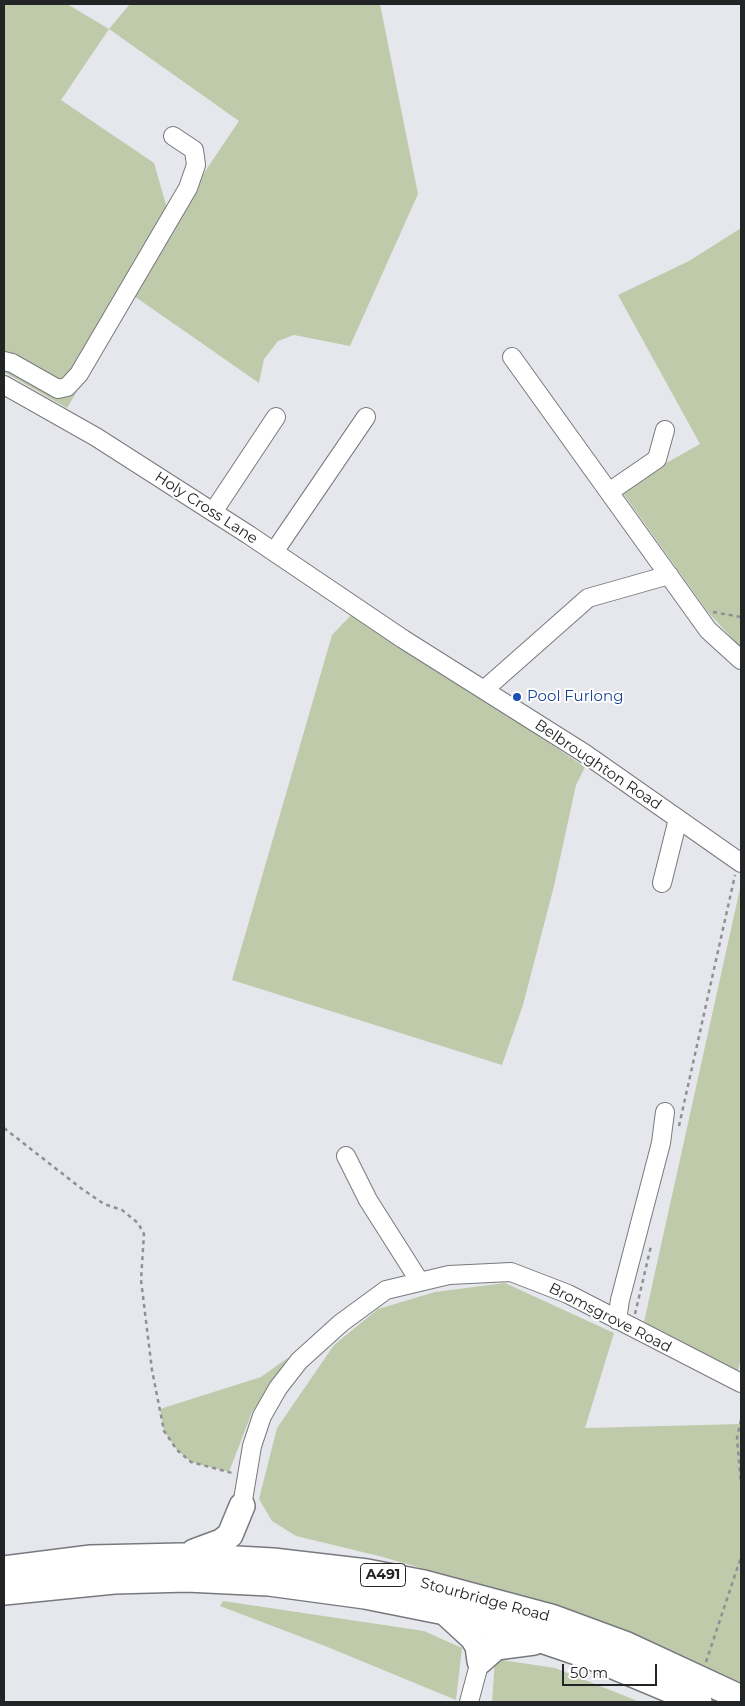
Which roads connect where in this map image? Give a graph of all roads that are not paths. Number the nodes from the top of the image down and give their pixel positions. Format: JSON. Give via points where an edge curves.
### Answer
{"nodes":[{"id":1,"x":173,"y":136,"type":"dead end"},
{"id":2,"x":512,"y":357,"type":"dead end"},
{"id":3,"x":4,"y":361,"type":"edge"},
{"id":4,"x":4,"y":385,"type":"edge"},
{"id":5,"x":276,"y":417,"type":"dead end"},
{"id":6,"x":366,"y":417,"type":"dead end"},
{"id":7,"x":665,"y":430,"type":"dead end"},
{"id":8,"x":608,"y":492,"type":"junction"},
{"id":9,"x":213,"y":512,"type":"junction"},
{"id":10,"x":274,"y":552,"type":"junction"},
{"id":11,"x":669,"y":575,"type":"junction"},
{"id":12,"x":402,"y":638,"type":"joint"},
{"id":13,"x":741,"y":660,"type":"edge"},
{"id":14,"x":486,"y":689,"type":"junction"},
{"id":15,"x":678,"y":819,"type":"junction"},
{"id":16,"x":740,"y":862,"type":"edge"},
{"id":17,"x":662,"y":883,"type":"dead end"},
{"id":18,"x":665,"y":1112,"type":"dead end"},
{"id":19,"x":346,"y":1156,"type":"dead end"},
{"id":20,"x":420,"y":1282,"type":"junction"},
{"id":21,"x":624,"y":1323,"type":"junction"},
{"id":22,"x":741,"y":1383,"type":"edge"},
{"id":23,"x":242,"y":1506,"type":"junction"},
{"id":24,"x":182,"y":1556,"type":"junction"},
{"id":25,"x":274,"y":1561,"type":"junction"},
{"id":26,"x":4,"y":1569,"type":"edge"},
{"id":27,"x":4,"y":1592,"type":"edge"},
{"id":28,"x":445,"y":1612,"type":"junction"},
{"id":29,"x":544,"y":1641,"type":"junction"},
{"id":30,"x":480,"y":1661,"type":"junction"},
{"id":31,"x":741,"y":1698,"type":"edge"},
{"id":32,"x":469,"y":1702,"type":"edge"},
{"id":33,"x":699,"y":1702,"type":"edge"}],
"edges":[{"from":1,"to":3,"type":"street","via":[[194,150],[196,165],[188,188],[79,374],[67,387],[58,389]]},
{"from":2,"to":8,"type":"street"},
{"from":4,"to":9,"type":"street","name":"Holy Cross Lane","via":[[96,437]]},
{"from":5,"to":9,"type":"street"},
{"from":6,"to":10,"type":"street"},
{"from":7,"to":8,"type":"street","via":[[657,459]]},
{"from":8,"to":11,"type":"street"},
{"from":9,"to":10,"type":"street","name":"Holy Cross Lane"},
{"from":10,"to":12,"type":"street","name":"Holy Cross Lane"},
{"from":11,"to":13,"type":"street","via":[[708,630]]},
{"from":11,"to":14,"type":"street","via":[[588,598]]},
{"from":12,"to":14,"type":"street","name":"Belbroughton Road"},
{"from":14,"to":15,"type":"street","name":"Belbroughton Road"},
{"from":15,"to":16,"type":"street","name":"Belbroughton Road"},
{"from":15,"to":17,"type":"street"},
{"from":18,"to":21,"type":"street","via":[[661,1143],[620,1300]]},
{"from":19,"to":20,"type":"street","via":[[368,1200]]},
{"from":20,"to":21,"type":"street","name":"Bromsgrove Road","via":[[449,1275],[511,1272],[568,1294]]},
{"from":20,"to":23,"type":"street","name":"Bromsgrove Road","via":[[386,1290],[341,1323],[299,1361],[262,1416],[246,1476]]},
{"from":21,"to":22,"type":"street","name":"Bromsgrove Road"},
{"from":23,"to":24,"type":"highway","via":[[230,1535],[221,1542]]},
{"from":23,"to":25,"type":"highway","via":[[243,1524],[250,1540]]},
{"from":24,"to":25,"type":"highway","name":"Stourbridge Road","number":"A491"},
{"from":24,"to":26,"type":"highway","name":"Stourbridge Road","number":"A491","via":[[91,1558]]},
{"from":25,"to":31,"type":"highway","name":"Stourbridge Road","number":"A491","via":[[367,1572],[424,1583],[551,1617],[627,1646]]},
{"from":27,"to":28,"type":"highway","name":"Stourbridge Road","number":"A491","via":[[114,1581],[187,1579],[269,1583],[365,1596]]},
{"from":28,"to":29,"type":"highway","name":"Stourbridge Road","number":"A491"},
{"from":28,"to":30,"type":"highway","via":[[473,1638]]},
{"from":29,"to":30,"type":"highway","via":[[496,1647]]},
{"from":29,"to":33,"type":"highway","name":"Stourbridge Road","number":"A491"},
{"from":30,"to":32,"type":"street"}]}
